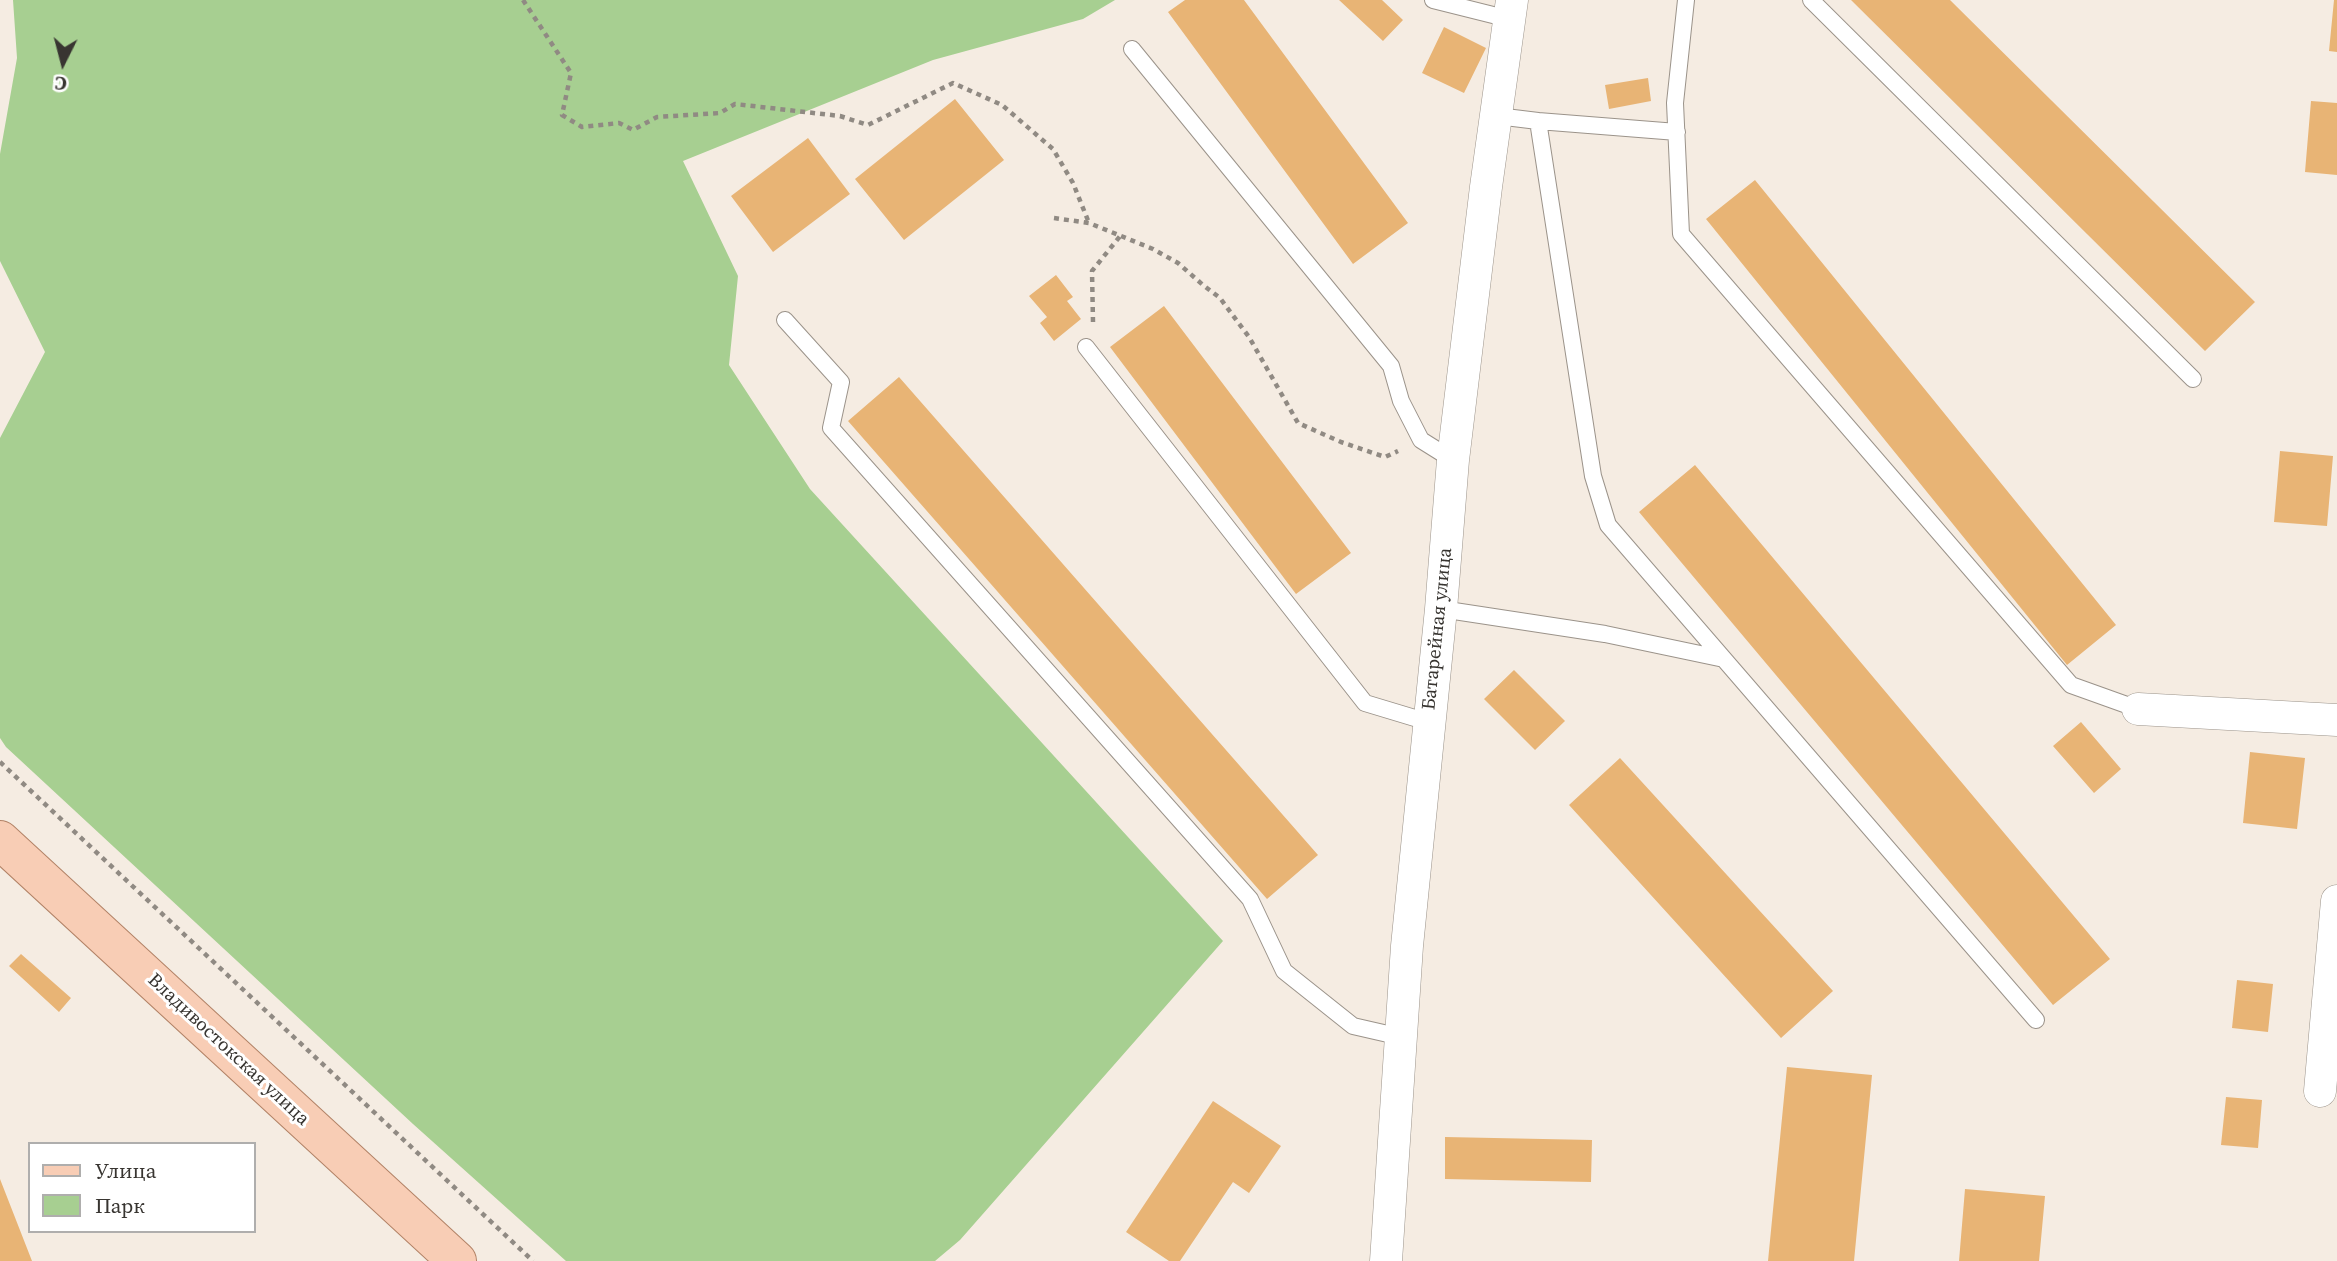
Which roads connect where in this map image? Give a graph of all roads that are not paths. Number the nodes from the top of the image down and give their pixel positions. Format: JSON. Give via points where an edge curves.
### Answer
{"nodes":[{"id":1,"x":1433,"y":0,"type":"edge"},
{"id":2,"x":1686,"y":0,"type":"edge"},
{"id":3,"x":1811,"y":0,"type":"edge"},
{"id":4,"x":1511,"y":10,"type":"edge"},
{"id":5,"x":1132,"y":49,"type":"dead end"},
{"id":6,"x":1497,"y":116,"type":"junction"},
{"id":7,"x":1538,"y":121,"type":"junction"},
{"id":8,"x":1677,"y":132,"type":"junction"},
{"id":9,"x":785,"y":320,"type":"dead end"},
{"id":10,"x":1086,"y":347,"type":"road end"},
{"id":11,"x":2193,"y":379,"type":"dead end"},
{"id":12,"x":1453,"y":460,"type":"junction"},
{"id":13,"x":1441,"y":609,"type":"junction"},
{"id":14,"x":1724,"y":659,"type":"junction"},
{"id":15,"x":2138,"y":709,"type":"joint"},
{"id":16,"x":2337,"y":720,"type":"edge"},
{"id":17,"x":1428,"y":722,"type":"junction"},
{"id":18,"x":0,"y":840,"type":"edge"},
{"id":19,"x":2337,"y":901,"type":"edge"},
{"id":20,"x":2036,"y":1020,"type":"dead end"},
{"id":21,"x":1401,"y":1037,"type":"junction"},
{"id":22,"x":2320,"y":1091,"type":"dead end"},
{"id":23,"x":457,"y":1261,"type":"edge"},
{"id":24,"x":1386,"y":1261,"type":"edge"}],
"edges":[{"from":1,"to":4,"type":"lane"},
{"from":2,"to":8,"type":"lane","via":[[1675,103]]},
{"from":3,"to":11,"type":"lane"},
{"from":4,"to":6,"type":"street","name":"Батарейная улица"},
{"from":5,"to":12,"type":"lane","via":[[1391,366],[1401,401],[1421,440]]},
{"from":6,"to":7,"type":"lane"},
{"from":6,"to":12,"type":"street","name":"Батарейная улица"},
{"from":7,"to":8,"type":"lane"},
{"from":7,"to":14,"type":"lane","via":[[1593,476],[1608,525]]},
{"from":8,"to":15,"type":"lane","via":[[1681,234],[2071,685]]},
{"from":9,"to":21,"type":"lane","via":[[841,382],[831,428],[1250,899],[1284,971],[1353,1026]]},
{"from":10,"to":17,"type":"lane","via":[[1365,703]]},
{"from":12,"to":13,"type":"street","name":"Батарейная улица"},
{"from":13,"to":14,"type":"lane","via":[[1605,634]]},
{"from":13,"to":17,"type":"street","name":"Батарейная улица"},
{"from":14,"to":20,"type":"lane"},
{"from":15,"to":16,"type":"street"},
{"from":17,"to":21,"type":"street","name":"Батарейная улица"},
{"from":18,"to":23,"type":"main road","name":"Владивостокская улица"},
{"from":19,"to":22,"type":"street"},
{"from":21,"to":24,"type":"street","name":"Батарейная улица"}]}
